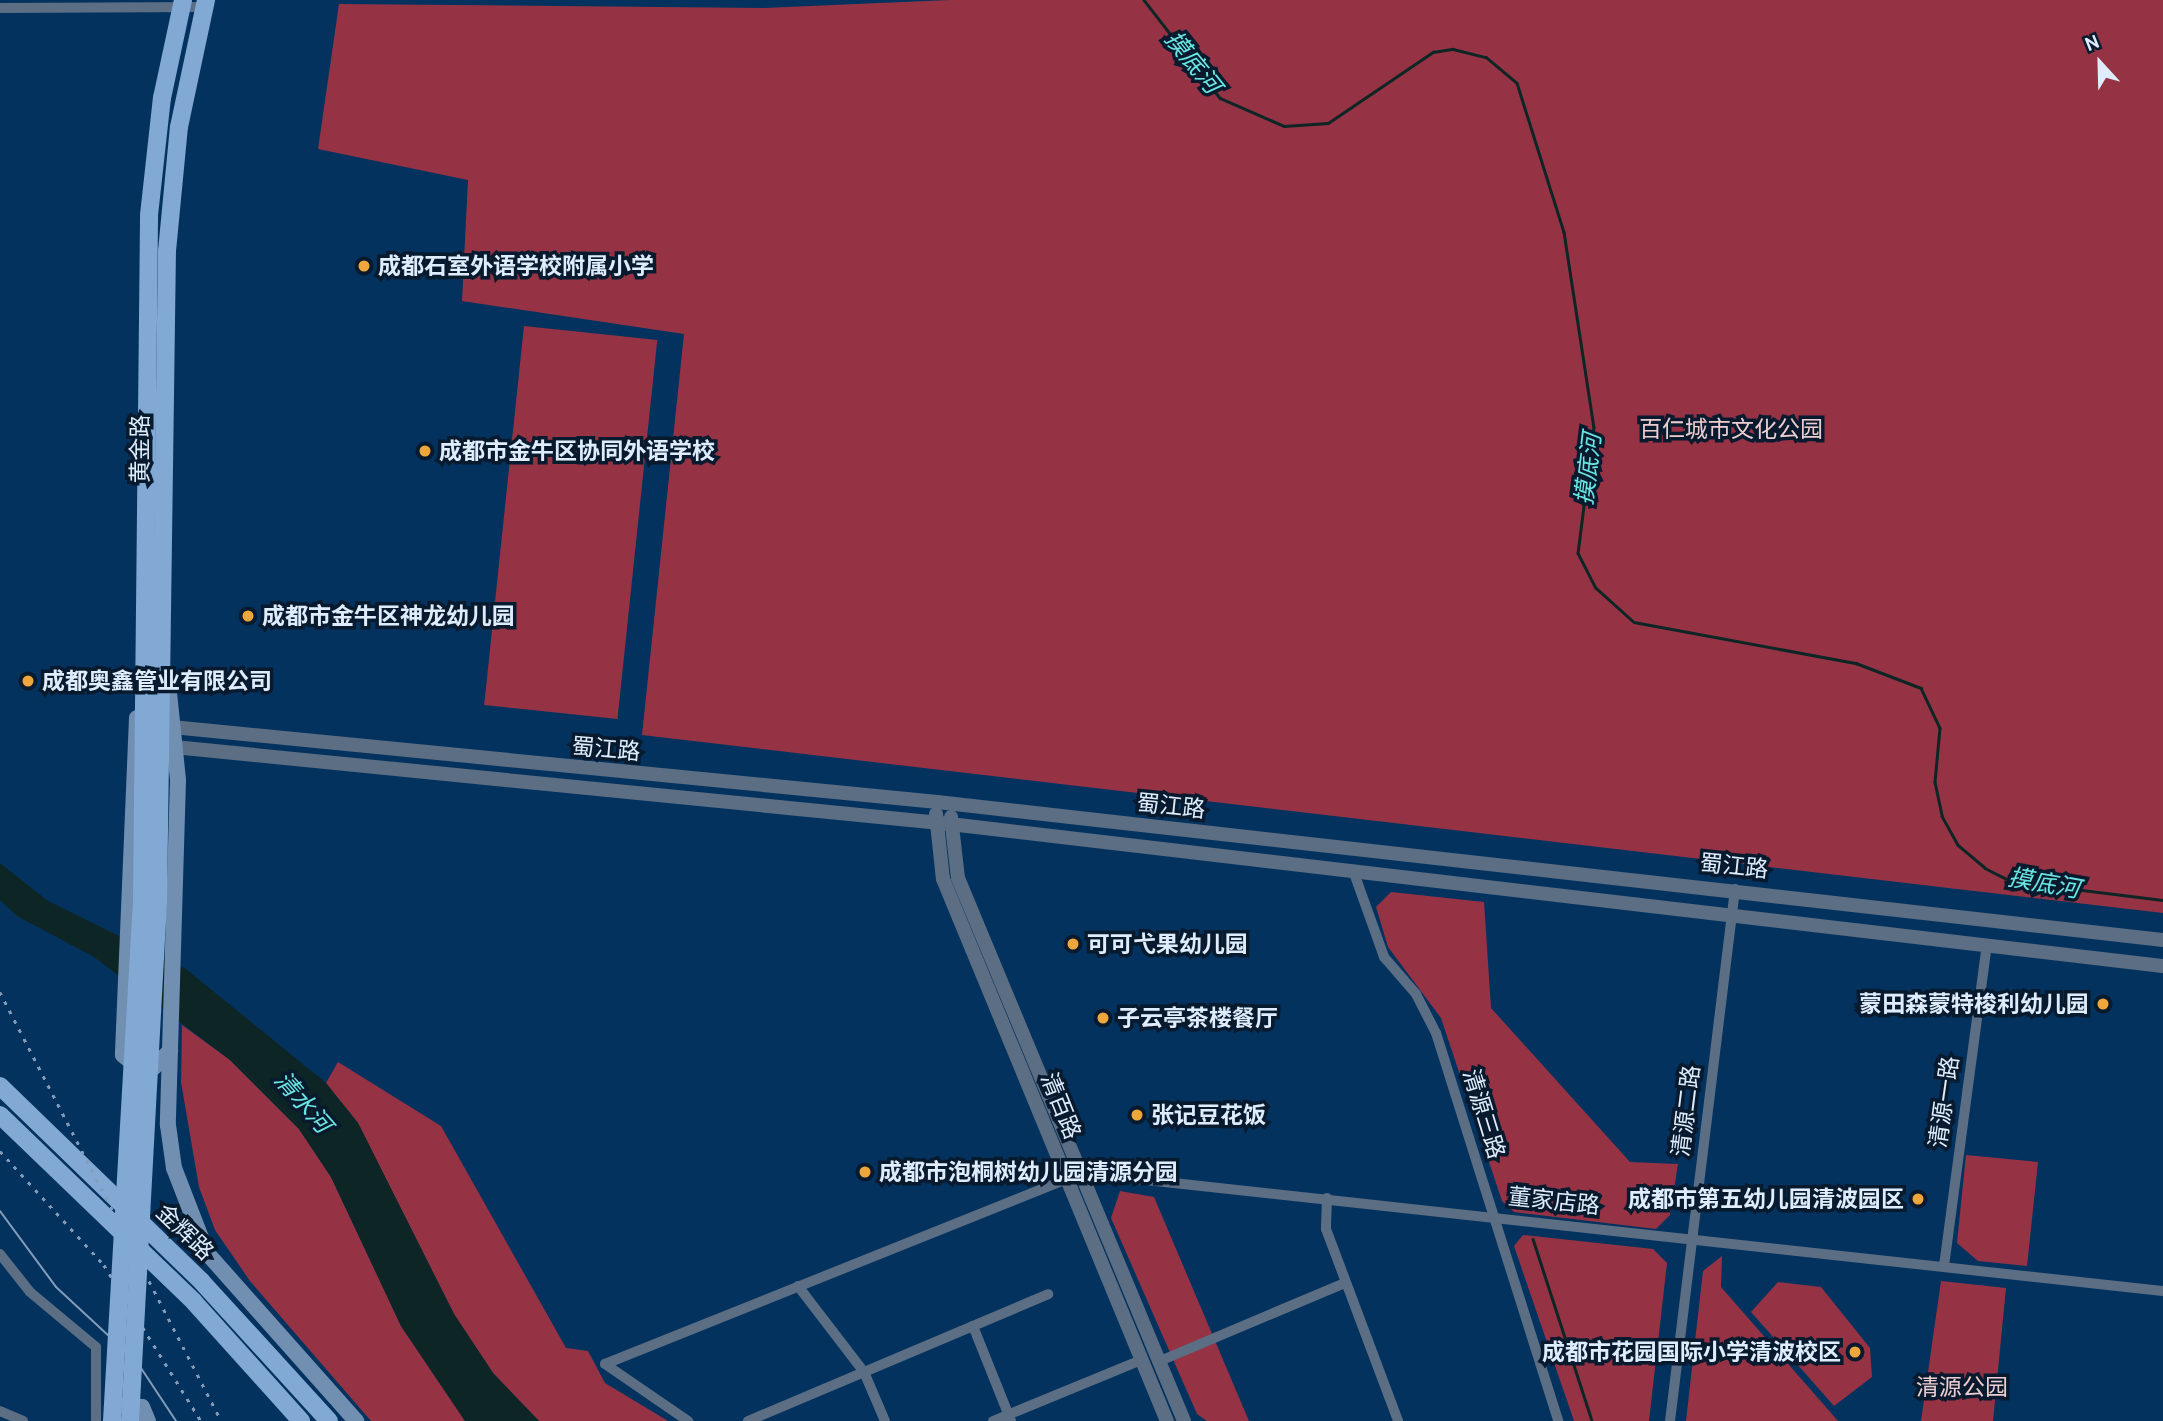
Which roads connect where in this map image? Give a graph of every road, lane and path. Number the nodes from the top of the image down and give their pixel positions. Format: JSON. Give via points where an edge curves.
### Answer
{"nodes":[{"id":1,"x":183,"y":3,"type":"edge"},
{"id":2,"x":205,"y":3,"type":"edge"},
{"id":3,"x":0,"y":8,"type":"edge"},
{"id":4,"x":163,"y":641,"type":"junction"},
{"id":5,"x":145,"y":649,"type":"junction"},
{"id":6,"x":172,"y":727,"type":"junction"},
{"id":7,"x":174,"y":747,"type":"junction"},
{"id":8,"x":944,"y":804,"type":"junction"},
{"id":9,"x":943,"y":823,"type":"junction"},
{"id":10,"x":1354,"y":873,"type":"junction"},
{"id":11,"x":1735,"y":889,"type":"junction"},
{"id":12,"x":150,"y":901,"type":"junction"},
{"id":13,"x":1731,"y":917,"type":"junction"},
{"id":14,"x":2163,"y":940,"type":"edge"},
{"id":15,"x":1987,"y":945,"type":"junction"},
{"id":16,"x":2163,"y":966,"type":"edge"},
{"id":17,"x":171,"y":1045,"type":"junction"},
{"id":18,"x":0,"y":1086,"type":"edge"},
{"id":19,"x":0,"y":1115,"type":"edge"},
{"id":20,"x":1082,"y":1173,"type":"junction"},
{"id":21,"x":1066,"y":1179,"type":"junction"},
{"id":22,"x":1327,"y":1198,"type":"junction"},
{"id":23,"x":1493,"y":1215,"type":"junction"},
{"id":24,"x":1692,"y":1238,"type":"junction"},
{"id":25,"x":0,"y":1254,"type":"edge"},
{"id":26,"x":1944,"y":1266,"type":"junction"},
{"id":27,"x":1345,"y":1283,"type":"junction"},
{"id":28,"x":798,"y":1286,"type":"junction"},
{"id":29,"x":2163,"y":1291,"type":"edge"},
{"id":30,"x":1048,"y":1294,"type":"dead end"},
{"id":31,"x":973,"y":1326,"type":"junction"},
{"id":32,"x":1141,"y":1360,"type":"junction"},
{"id":33,"x":1160,"y":1361,"type":"junction"},
{"id":34,"x":864,"y":1372,"type":"junction"},
{"id":35,"x":0,"y":1411,"type":"edge"},
{"id":36,"x":1010,"y":1418,"type":"edge"},
{"id":37,"x":23,"y":1421,"type":"edge"},
{"id":38,"x":96,"y":1421,"type":"edge"},
{"id":39,"x":104,"y":1421,"type":"edge"},
{"id":40,"x":112,"y":1421,"type":"edge"},
{"id":41,"x":130,"y":1421,"type":"edge"},
{"id":42,"x":148,"y":1421,"type":"edge"},
{"id":43,"x":301,"y":1421,"type":"edge"},
{"id":44,"x":329,"y":1421,"type":"edge"},
{"id":45,"x":356,"y":1421,"type":"edge"},
{"id":46,"x":688,"y":1421,"type":"edge"},
{"id":47,"x":748,"y":1421,"type":"edge"},
{"id":48,"x":885,"y":1421,"type":"edge"},
{"id":49,"x":993,"y":1421,"type":"edge"},
{"id":50,"x":1167,"y":1421,"type":"edge"},
{"id":51,"x":1184,"y":1421,"type":"edge"},
{"id":52,"x":1398,"y":1421,"type":"edge"},
{"id":53,"x":1558,"y":1421,"type":"edge"},
{"id":54,"x":1670,"y":1421,"type":"edge"}],
"edges":[{"from":1,"to":2,"type":"street"},
{"from":1,"to":3,"type":"street"},
{"from":1,"to":5,"type":"main road","name":"黄金路","via":[[162,99],[149,215]]},
{"from":2,"to":4,"type":"main road","name":"黄金路","via":[[179,127],[167,251]]},
{"from":4,"to":6,"type":"main road"},
{"from":4,"to":12,"type":"main road","name":"黄金路"},
{"from":5,"to":12,"type":"main road","name":"黄金路"},
{"from":5,"to":17,"type":"main road","via":[[131,773],[123,1013],[128,1063],[154,1067]]},
{"from":6,"to":7,"type":"main road"},
{"from":6,"to":8,"type":"street","name":"蜀江路"},
{"from":7,"to":9,"type":"street","name":"蜀江路"},
{"from":7,"to":17,"type":"main road","via":[[177,954]]},
{"from":8,"to":9,"type":"street","name":"清百路"},
{"from":8,"to":11,"type":"street","name":"蜀江路"},
{"from":9,"to":10,"type":"street","name":"蜀江路"},
{"from":9,"to":20,"type":"street","name":"清百路","via":[[958,878]]},
{"from":9,"to":21,"type":"street","name":"清百路","via":[[943,879]]},
{"from":10,"to":13,"type":"street","name":"蜀江路"},
{"from":10,"to":23,"type":"street","name":"清源三路","via":[[1384,957],[1416,994],[1436,1033]]},
{"from":11,"to":13,"type":"street","name":"清源二路"},
{"from":11,"to":14,"type":"street","name":"蜀江路"},
{"from":12,"to":40,"type":"main road","bridge":true},
{"from":12,"to":41,"type":"main road","bridge":true},
{"from":13,"to":15,"type":"street","name":"蜀江路"},
{"from":13,"to":24,"type":"street","name":"清源二路"},
{"from":15,"to":16,"type":"street","name":"蜀江路"},
{"from":15,"to":26,"type":"street","name":"清源一路"},
{"from":17,"to":45,"type":"main road","via":[[174,1168],[207,1253]]},
{"from":18,"to":44,"type":"main road","name":"金辉路","via":[[202,1282]]},
{"from":19,"to":43,"type":"main road","name":"金辉路","via":[[194,1302]]},
{"from":20,"to":21,"type":"street","name":"董家店路"},
{"from":20,"to":22,"type":"street","name":"董家店路"},
{"from":20,"to":33,"type":"street","name":"清百路"},
{"from":21,"to":28,"type":"street","name":"董家店路"},
{"from":21,"to":32,"type":"street","name":"清百路"},
{"from":22,"to":23,"type":"street","name":"董家店路"},
{"from":22,"to":27,"type":"street","via":[[1326,1229]]},
{"from":23,"to":24,"type":"street","name":"董家店路"},
{"from":23,"to":53,"type":"street","name":"清源三路"},
{"from":24,"to":26,"type":"street","name":"董家店路"},
{"from":24,"to":54,"type":"street","name":"清源二路"},
{"from":25,"to":38,"type":"street","via":[[30,1292],[96,1347]]},
{"from":26,"to":29,"type":"street","name":"董家店路"},
{"from":27,"to":33,"type":"street"},
{"from":27,"to":52,"type":"street"},
{"from":28,"to":34,"type":"street"},
{"from":28,"to":46,"type":"street","name":"董家店路","via":[[605,1364]]},
{"from":30,"to":31,"type":"street"},
{"from":31,"to":34,"type":"street"},
{"from":31,"to":36,"type":"street"},
{"from":32,"to":36,"type":"street"},
{"from":32,"to":50,"type":"street","name":"清百路"},
{"from":33,"to":51,"type":"street","name":"清百路"},
{"from":34,"to":47,"type":"street"},
{"from":34,"to":48,"type":"street"},
{"from":35,"to":37,"type":"street"},
{"from":36,"to":49,"type":"street"},
{"from":39,"to":42,"type":"main road","via":[[109,1409],[126,1402],[142,1407]]}]}
